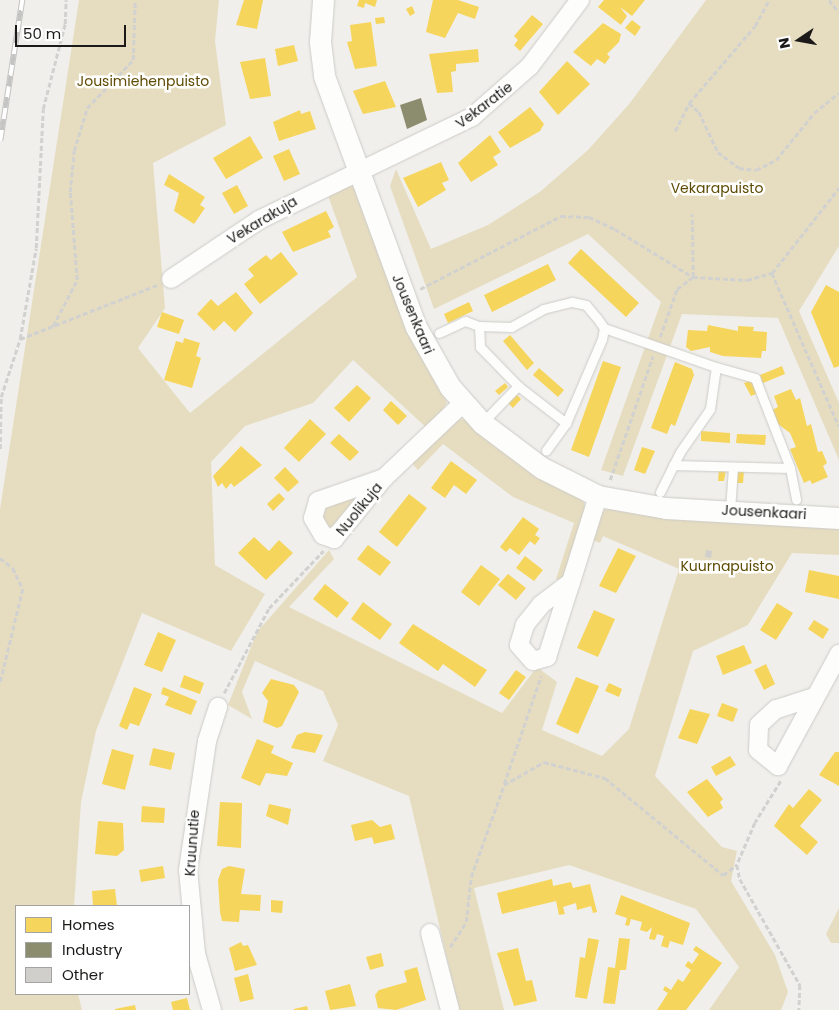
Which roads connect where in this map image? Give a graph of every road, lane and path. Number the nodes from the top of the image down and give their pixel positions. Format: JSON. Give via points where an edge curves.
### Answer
{"nodes":[{"id":1,"x":66,"y":0,"type":"edge"},
{"id":2,"x":135,"y":0,"type":"edge"},
{"id":3,"x":323,"y":0,"type":"edge"},
{"id":4,"x":580,"y":0,"type":"edge"},
{"id":5,"x":768,"y":0,"type":"edge"},
{"id":6,"x":829,"y":0,"type":"edge"},
{"id":7,"x":839,"y":12,"type":"edge"},
{"id":8,"x":839,"y":93,"type":"edge"},
{"id":9,"x":689,"y":103,"type":"junction"},
{"id":10,"x":675,"y":131,"type":"dead end"},
{"id":11,"x":358,"y":170,"type":"junction"},
{"id":12,"x":839,"y":188,"type":"edge"},
{"id":13,"x":692,"y":214,"type":"dead end"},
{"id":14,"x":772,"y":272,"type":"junction"},
{"id":15,"x":693,"y":277,"type":"junction"},
{"id":16,"x":171,"y":279,"type":"joint"},
{"id":17,"x":420,"y":290,"type":"dead end"},
{"id":18,"x":53,"y":326,"type":"junction"},
{"id":19,"x":479,"y":326,"type":"junction"},
{"id":20,"x":604,"y":328,"type":"junction"},
{"id":21,"x":439,"y":334,"type":"dead end"},
{"id":22,"x":20,"y":339,"type":"junction"},
{"id":23,"x":656,"y":349,"type":"junction"},
{"id":24,"x":716,"y":367,"type":"junction"},
{"id":25,"x":518,"y":386,"type":"junction"},
{"id":26,"x":463,"y":403,"type":"junction"},
{"id":27,"x":482,"y":423,"type":"junction"},
{"id":28,"x":566,"y":423,"type":"junction"},
{"id":29,"x":839,"y":426,"type":"edge"},
{"id":30,"x":0,"y":449,"type":"edge"},
{"id":31,"x":546,"y":451,"type":"dead end"},
{"id":32,"x":673,"y":465,"type":"junction"},
{"id":33,"x":733,"y":467,"type":"junction"},
{"id":34,"x":790,"y":468,"type":"junction"},
{"id":35,"x":384,"y":478,"type":"junction"},
{"id":36,"x":618,"y":482,"type":"dead end"},
{"id":37,"x":603,"y":484,"type":"junction"},
{"id":38,"x":660,"y":492,"type":"dead end"},
{"id":39,"x":796,"y":498,"type":"dead end"},
{"id":40,"x":730,"y":510,"type":"junction"},
{"id":41,"x":839,"y":518,"type":"edge"},
{"id":42,"x":334,"y":539,"type":"junction"},
{"id":43,"x":0,"y":558,"type":"edge"},
{"id":44,"x":571,"y":582,"type":"junction"},
{"id":45,"x":839,"y":654,"type":"edge"},
{"id":46,"x":547,"y":657,"type":"junction"},
{"id":47,"x":0,"y":684,"type":"edge"},
{"id":48,"x":814,"y":698,"type":"dead end"},
{"id":49,"x":218,"y":707,"type":"joint"},
{"id":50,"x":787,"y":773,"type":"dead end"},
{"id":51,"x":504,"y":785,"type":"junction"},
{"id":52,"x":737,"y":865,"type":"junction"},
{"id":53,"x":430,"y":933,"type":"dead end"},
{"id":54,"x":438,"y":966,"type":"junction"},
{"id":55,"x":212,"y":1010,"type":"edge"},
{"id":56,"x":450,"y":1010,"type":"edge"},
{"id":57,"x":799,"y":1010,"type":"edge"}],
"edges":[{"from":1,"to":22,"type":"path","via":[[64,24],[43,109],[36,248]]},
{"from":2,"to":18,"type":"path","via":[[133,60],[87,108],[74,151],[70,192],[77,280]]},
{"from":3,"to":11,"type":"street","name":"Jousenkaari","via":[[320,42],[324,76]]},
{"from":4,"to":11,"type":"street","name":"Vekaratie","via":[[530,66],[486,107],[444,134]]},
{"from":5,"to":9,"type":"path","via":[[755,26]]},
{"from":6,"to":7,"type":"path"},
{"from":8,"to":9,"type":"path","via":[[814,113],[776,160],[756,170],[739,168],[718,152],[699,112]]},
{"from":9,"to":10,"type":"path"},
{"from":11,"to":16,"type":"street","name":"Vekarakuja","via":[[259,220]]},
{"from":11,"to":26,"type":"street","name":"Jousenkaari","via":[[422,341]]},
{"from":12,"to":14,"type":"path"},
{"from":13,"to":15,"type":"path"},
{"from":14,"to":15,"type":"path","via":[[747,280]]},
{"from":14,"to":29,"type":"path"},
{"from":15,"to":17,"type":"path","via":[[615,229],[589,217],[562,216]]},
{"from":15,"to":23,"type":"path","via":[[677,289]]},
{"from":16,"to":18,"type":"path"},
{"from":18,"to":22,"type":"path"},
{"from":19,"to":20,"type":"lane","via":[[511,327],[543,309],[572,302],[586,305]]},
{"from":19,"to":21,"type":"lane","via":[[465,321]]},
{"from":19,"to":25,"type":"lane","via":[[480,347]]},
{"from":20,"to":23,"type":"lane"},
{"from":20,"to":28,"type":"lane"},
{"from":22,"to":30,"type":"path","via":[[1,397]]},
{"from":23,"to":24,"type":"lane"},
{"from":23,"to":37,"type":"path"},
{"from":24,"to":32,"type":"lane","via":[[710,409]]},
{"from":24,"to":34,"type":"lane","via":[[755,378]]},
{"from":25,"to":27,"type":"lane"},
{"from":25,"to":28,"type":"lane"},
{"from":26,"to":27,"type":"street","name":"Jousenkaari"},
{"from":26,"to":35,"type":"street","name":"Nuolikuja"},
{"from":27,"to":37,"type":"street","name":"Jousenkaari","via":[[542,468]]},
{"from":28,"to":31,"type":"lane"},
{"from":32,"to":33,"type":"lane"},
{"from":32,"to":38,"type":"lane"},
{"from":33,"to":34,"type":"lane"},
{"from":33,"to":40,"type":"lane"},
{"from":34,"to":39,"type":"lane"},
{"from":35,"to":42,"type":"street","name":"Nuolikuja"},
{"from":35,"to":42,"type":"street","name":"Nuolikuja","via":[[318,501],[313,518],[322,535]]},
{"from":36,"to":37,"type":"path"},
{"from":37,"to":40,"type":"street","name":"Jousenkaari","via":[[666,508]]},
{"from":37,"to":44,"type":"street"},
{"from":40,"to":41,"type":"street","name":"Jousenkaari"},
{"from":42,"to":49,"type":"path","via":[[269,608],[241,655]]},
{"from":43,"to":47,"type":"path","via":[[13,568],[23,589]]},
{"from":44,"to":46,"type":"street"},
{"from":44,"to":46,"type":"street","via":[[541,605],[525,626],[519,645],[533,661]]},
{"from":45,"to":48,"type":"street"},
{"from":46,"to":51,"type":"path"},
{"from":49,"to":55,"type":"street","name":"Kruunutie","via":[[206,741],[188,870],[196,954]]},
{"from":50,"to":52,"type":"path","via":[[754,822]]},
{"from":51,"to":52,"type":"path","via":[[544,762],[605,778],[723,875]]},
{"from":51,"to":54,"type":"path","via":[[471,878],[466,922]]},
{"from":52,"to":57,"type":"path","via":[[740,880],[800,985]]},
{"from":53,"to":54,"type":"street"},
{"from":54,"to":56,"type":"street"}]}
